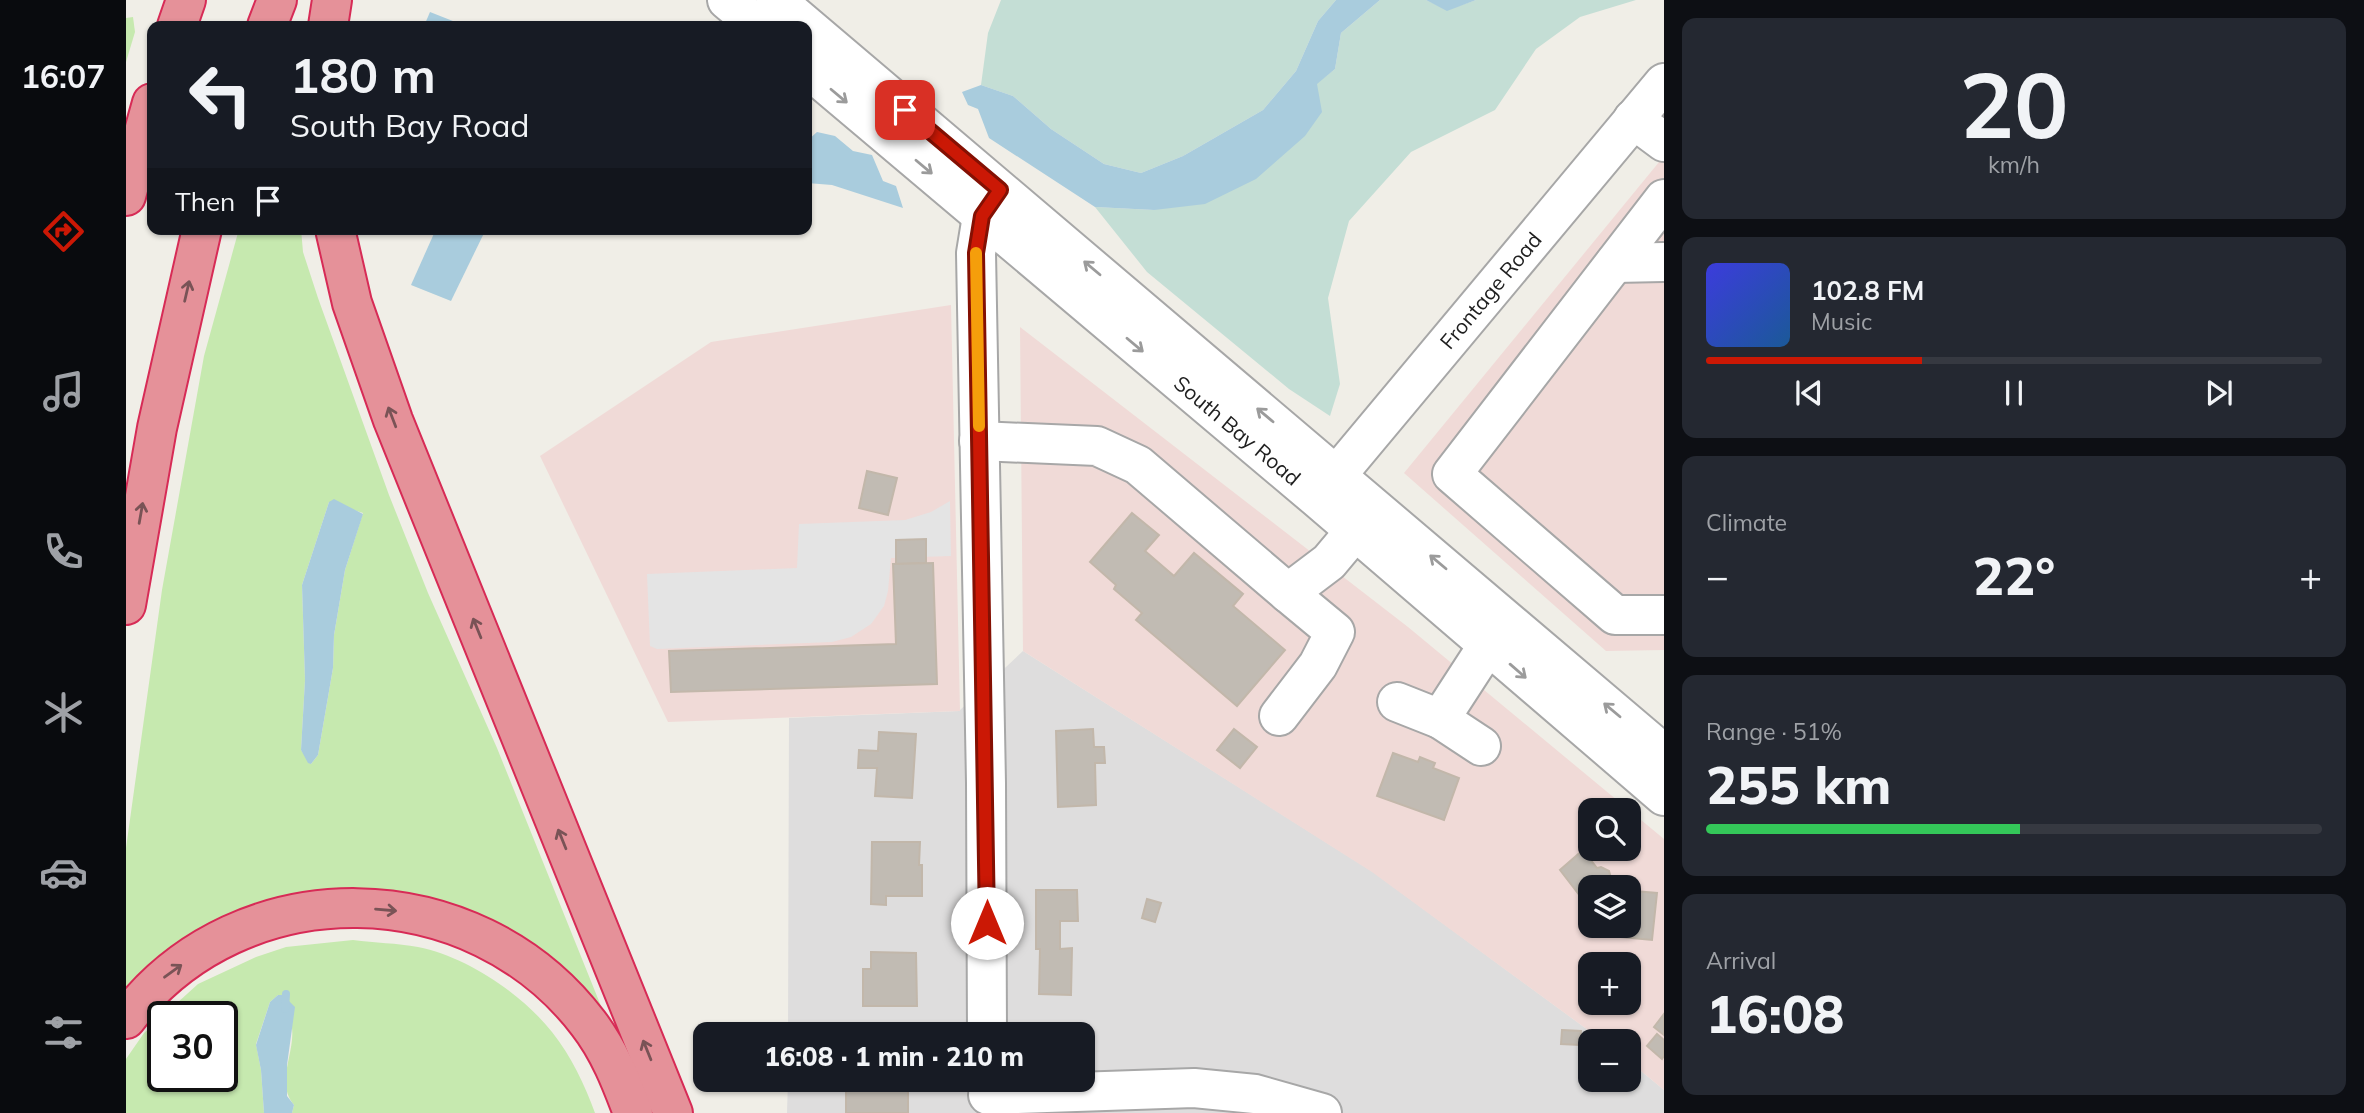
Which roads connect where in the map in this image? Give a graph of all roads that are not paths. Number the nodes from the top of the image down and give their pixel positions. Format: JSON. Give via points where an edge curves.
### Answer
{"nodes":[{"id":1,"x":186,"y":0,"type":"edge"},
{"id":2,"x":277,"y":0,"type":"edge"},
{"id":3,"x":332,"y":0,"type":"edge"},
{"id":4,"x":727,"y":0,"type":"edge"},
{"id":5,"x":776,"y":0,"type":"edge"},
{"id":6,"x":179,"y":21,"type":"edge"},
{"id":7,"x":269,"y":21,"type":"edge"},
{"id":8,"x":329,"y":21,"type":"edge"},
{"id":9,"x":752,"y":21,"type":"edge"},
{"id":10,"x":798,"y":21,"type":"edge"},
{"id":11,"x":812,"y":34,"type":"edge"},
{"id":12,"x":812,"y":72,"type":"edge"},
{"id":13,"x":1664,"y":83,"type":"edge"},
{"id":14,"x":1633,"y":120,"type":"junction"},
{"id":15,"x":147,"y":121,"type":"edge"},
{"id":16,"x":1664,"y":142,"type":"edge"},
{"id":17,"x":126,"y":196,"type":"edge"},
{"id":18,"x":1664,"y":199,"type":"edge"},
{"id":19,"x":991,"y":203,"type":"junction"},
{"id":20,"x":201,"y":235,"type":"edge"},
{"id":21,"x":336,"y":235,"type":"edge"},
{"id":22,"x":1664,"y":262,"type":"edge"},
{"id":23,"x":1615,"y":263,"type":"junction"},
{"id":24,"x":979,"y":442,"type":"junction"},
{"id":25,"x":1327,"y":487,"type":"junction"},
{"id":26,"x":1355,"y":531,"type":"junction"},
{"id":27,"x":1288,"y":593,"type":"junction"},
{"id":28,"x":126,"y":605,"type":"edge"},
{"id":29,"x":1664,"y":615,"type":"edge"},
{"id":30,"x":1488,"y":645,"type":"junction"},
{"id":31,"x":1397,"y":702,"type":"dead end"},
{"id":32,"x":1279,"y":716,"type":"dead end"},
{"id":33,"x":1440,"y":719,"type":"junction"},
{"id":34,"x":1481,"y":746,"type":"dead end"},
{"id":35,"x":1664,"y":754,"type":"edge"},
{"id":36,"x":1664,"y":796,"type":"edge"},
{"id":37,"x":126,"y":1019,"type":"edge"},
{"id":38,"x":987,"y":1022,"type":"edge"},
{"id":39,"x":987,"y":1096,"type":"edge"},
{"id":40,"x":634,"y":1113,"type":"edge"},
{"id":41,"x":673,"y":1113,"type":"edge"},
{"id":42,"x":1322,"y":1113,"type":"edge"}],
"edges":[{"from":1,"to":6,"type":"highway"},
{"from":2,"to":7,"type":"highway"},
{"from":3,"to":8,"type":"highway"},
{"from":4,"to":9,"type":"street"},
{"from":5,"to":10,"type":"street","name":"South Bay Road"},
{"from":11,"to":19,"type":"street","name":"South Bay Road"},
{"from":12,"to":19,"type":"street","name":"South Bay Road","one_way":true},
{"from":13,"to":14,"type":"street","name":"Frontage Road"},
{"from":14,"to":16,"type":"street"},
{"from":14,"to":25,"type":"street","name":"Frontage Road"},
{"from":15,"to":17,"type":"highway"},
{"from":18,"to":23,"type":"street"},
{"from":19,"to":24,"type":"street","via":[[976,253]]},
{"from":19,"to":25,"type":"street","name":"South Bay Road"},
{"from":28,"to":20,"type":"highway","one_way":true,"via":[[157,428]]},
{"from":41,"to":21,"type":"highway","one_way":true,"via":[[393,421],[352,303]]},
{"from":22,"to":23,"type":"street"},
{"from":23,"to":29,"type":"street","via":[[1452,474],[1615,615]]},
{"from":24,"to":27,"type":"street","via":[[1097,446],[1138,465]]},
{"from":24,"to":38,"type":"street"},
{"from":25,"to":26,"type":"street","name":"South Bay Road"},
{"from":35,"to":25,"type":"street","name":"South Bay Road","one_way":true},
{"from":26,"to":27,"type":"street","via":[[1329,562]]},
{"from":26,"to":30,"type":"street","name":"South Bay Road"},
{"from":27,"to":32,"type":"street","via":[[1335,632],[1318,665]]},
{"from":30,"to":33,"type":"street"},
{"from":30,"to":36,"type":"street","name":"South Bay Road","one_way":true},
{"from":31,"to":33,"type":"street"},
{"from":33,"to":34,"type":"street"},
{"from":37,"to":40,"type":"highway","one_way":true,"via":[[163,978],[194,956],[259,924],[324,909],[415,914],[461,926],[491,941],[556,988],[606,1049]]},
{"from":39,"to":42,"type":"street","via":[[1194,1088],[1255,1094]]}]}
